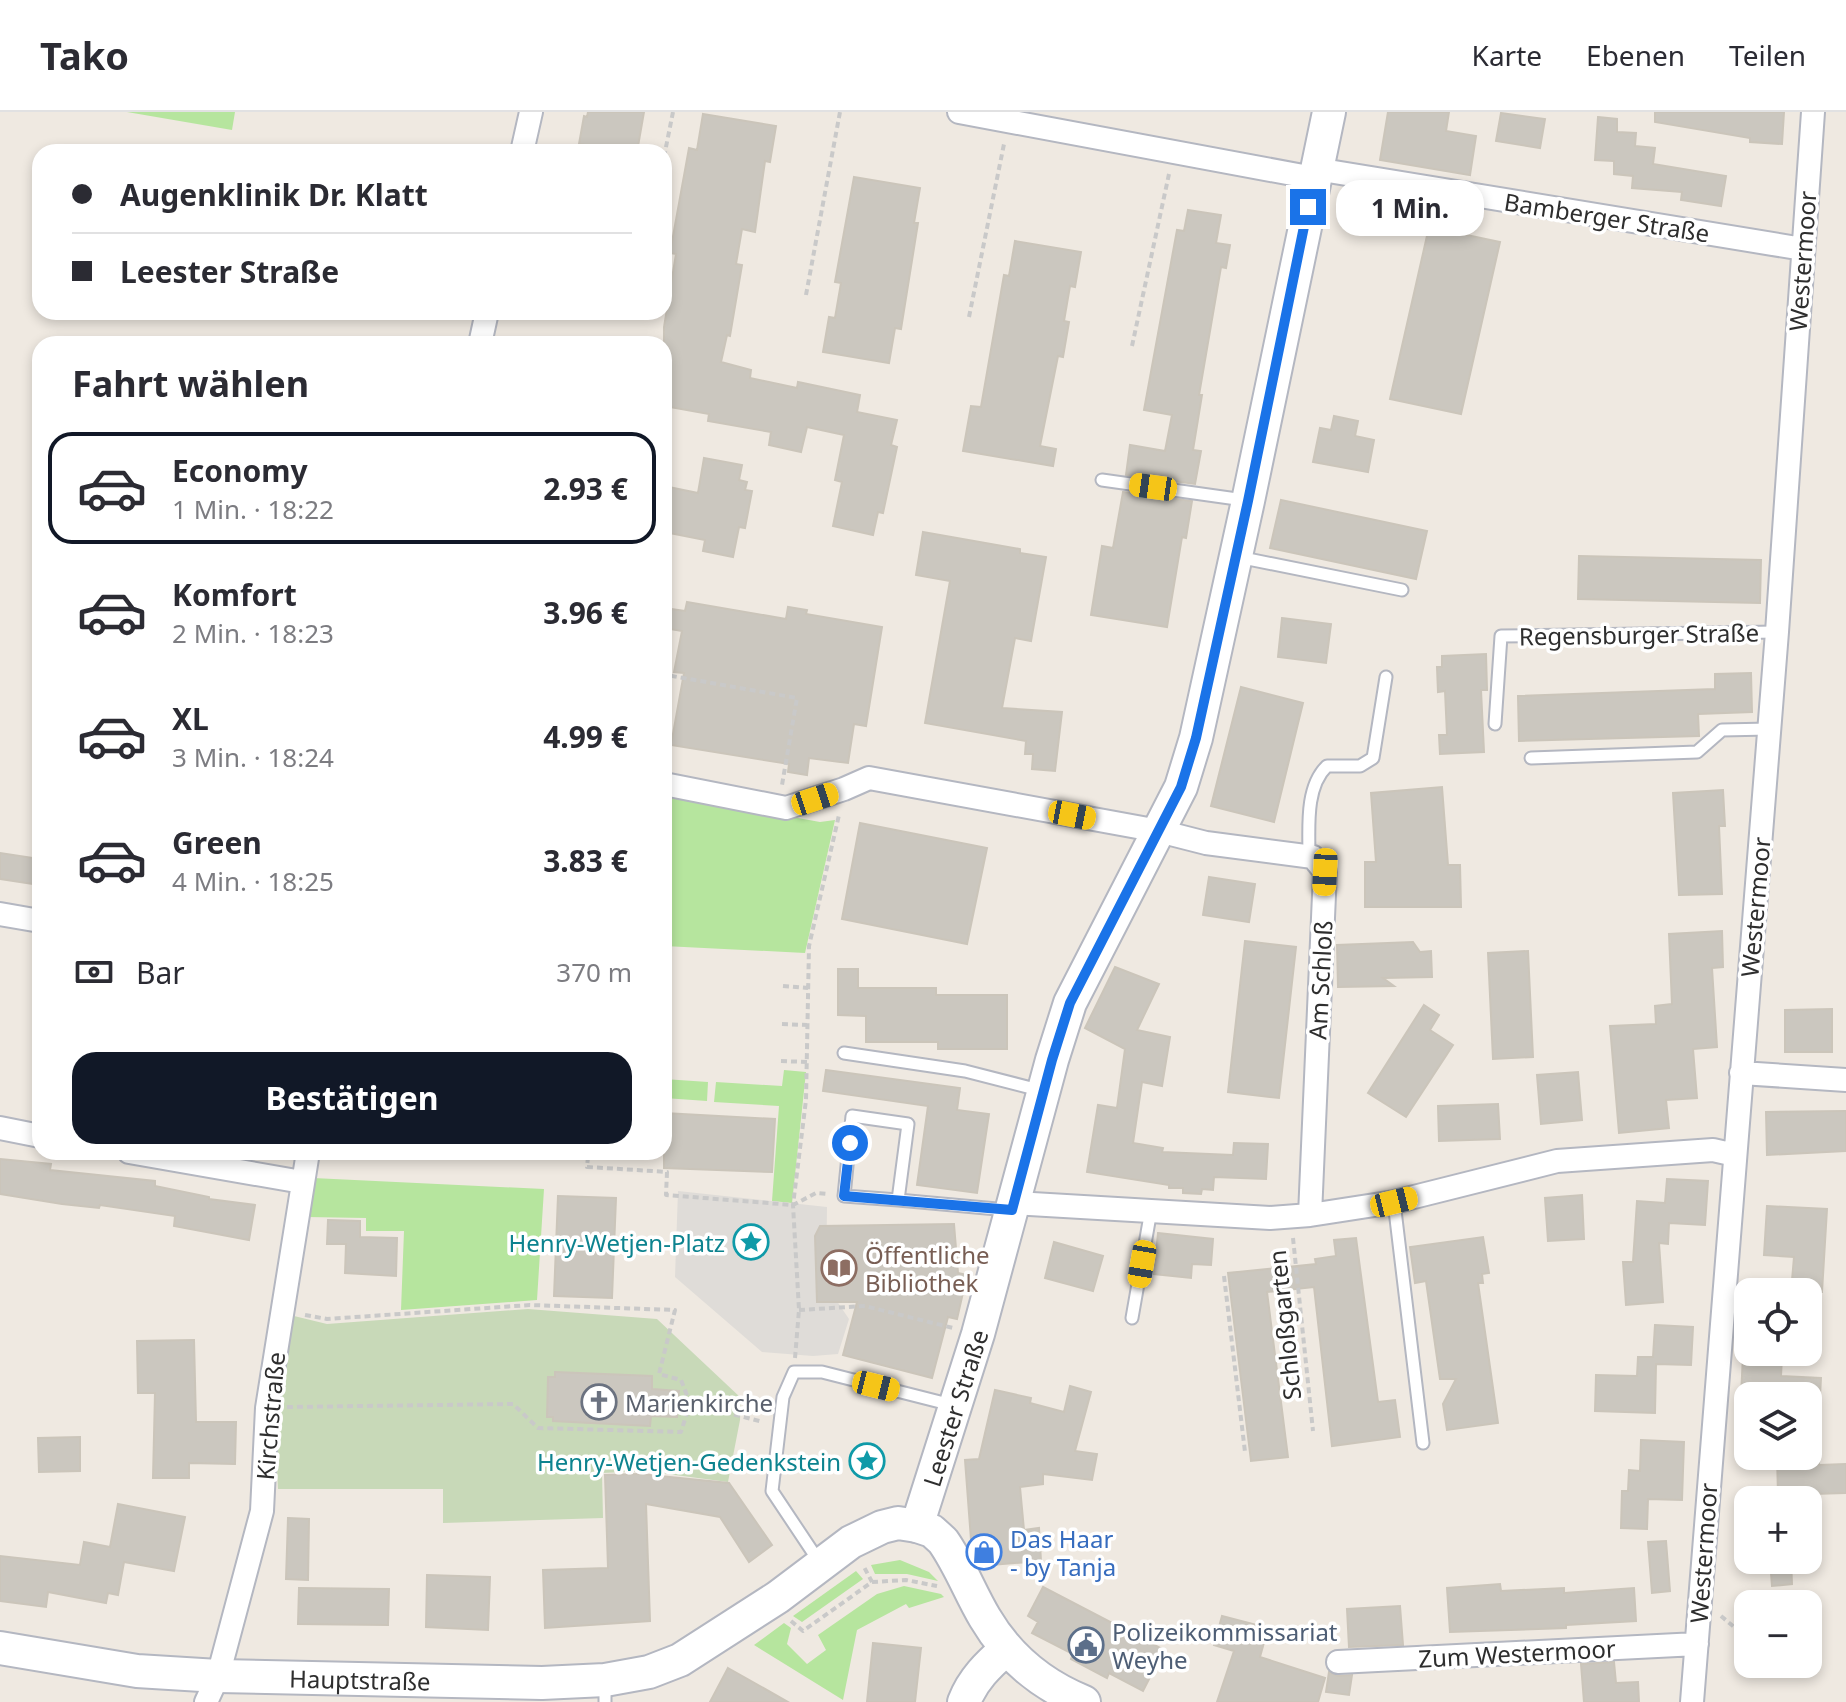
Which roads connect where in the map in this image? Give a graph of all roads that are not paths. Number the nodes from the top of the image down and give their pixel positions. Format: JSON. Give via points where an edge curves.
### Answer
{"nodes":[{"id":1,"x":531,"y":112,"type":"edge"},
{"id":2,"x":959,"y":112,"type":"edge"},
{"id":3,"x":1329,"y":112,"type":"edge"},
{"id":4,"x":1813,"y":112,"type":"edge"},
{"id":5,"x":1022,"y":119,"type":"edge"},
{"id":6,"x":524,"y":144,"type":"edge"},
{"id":7,"x":1315,"y":174,"type":"junction"},
{"id":8,"x":1803,"y":249,"type":"junction"},
{"id":9,"x":1102,"y":480,"type":"dead end"},
{"id":10,"x":1248,"y":501,"type":"junction"},
{"id":11,"x":1236,"y":557,"type":"junction"},
{"id":12,"x":1402,"y":590,"type":"dead end"},
{"id":13,"x":1777,"y":632,"type":"junction"},
{"id":14,"x":1386,"y":677,"type":"dead end"},
{"id":15,"x":1495,"y":724,"type":"dead end"},
{"id":16,"x":1769,"y":729,"type":"junction"},
{"id":17,"x":1531,"y":758,"type":"dead end"},
{"id":18,"x":672,"y":786,"type":"edge"},
{"id":19,"x":1159,"y":831,"type":"junction"},
{"id":20,"x":1309,"y":857,"type":"junction"},
{"id":21,"x":0,"y":914,"type":"edge"},
{"id":22,"x":32,"y":920,"type":"edge"},
{"id":23,"x":844,"y":1053,"type":"dead end"},
{"id":24,"x":1741,"y":1073,"type":"junction"},
{"id":25,"x":1846,"y":1080,"type":"edge"},
{"id":26,"x":1044,"y":1091,"type":"junction"},
{"id":27,"x":0,"y":1128,"type":"edge"},
{"id":28,"x":32,"y":1134,"type":"edge"},
{"id":29,"x":1735,"y":1155,"type":"junction"},
{"id":30,"x":175,"y":1160,"type":"edge"},
{"id":31,"x":306,"y":1160,"type":"edge"},
{"id":32,"x":302,"y":1182,"type":"junction"},
{"id":33,"x":898,"y":1200,"type":"junction"},
{"id":34,"x":1394,"y":1202,"type":"junction"},
{"id":35,"x":1013,"y":1207,"type":"junction"},
{"id":36,"x":1151,"y":1210,"type":"junction"},
{"id":37,"x":1301,"y":1216,"type":"junction"},
{"id":38,"x":1132,"y":1318,"type":"dead end"},
{"id":39,"x":957,"y":1406,"type":"junction"},
{"id":40,"x":1423,"y":1443,"type":"dead end"},
{"id":41,"x":917,"y":1526,"type":"junction"},
{"id":42,"x":821,"y":1565,"type":"junction"},
{"id":43,"x":1697,"y":1644,"type":"junction"},
{"id":44,"x":0,"y":1648,"type":"edge"},
{"id":45,"x":1006,"y":1649,"type":"junction"},
{"id":46,"x":1338,"y":1662,"type":"dead end"},
{"id":47,"x":212,"y":1689,"type":"edge"},
{"id":48,"x":605,"y":1691,"type":"edge"},
{"id":49,"x":964,"y":1702,"type":"edge"},
{"id":50,"x":1084,"y":1702,"type":"edge"},
{"id":51,"x":1692,"y":1702,"type":"edge"}],
"edges":[{"from":1,"to":6,"type":"street"},
{"from":2,"to":5,"type":"street","name":"Bamberger Straße"},
{"from":3,"to":7,"type":"street","name":"Leester Straße"},
{"from":4,"to":8,"type":"street","name":"Westermoor"},
{"from":5,"to":7,"type":"street","name":"Bamberger Straße","via":[[1174,152]]},
{"from":7,"to":8,"type":"street","name":"Bamberger Straße"},
{"from":7,"to":10,"type":"street","name":"Leester Straße"},
{"from":8,"to":13,"type":"street","name":"Westermoor"},
{"from":9,"to":10,"type":"lane"},
{"from":10,"to":11,"type":"street","name":"Leester Straße"},
{"from":11,"to":12,"type":"lane"},
{"from":11,"to":19,"type":"street","name":"Leester Straße","via":[[1196,738],[1181,787]]},
{"from":13,"to":15,"type":"lane","name":"Regensburger Straße","via":[[1501,636]]},
{"from":13,"to":16,"type":"street","name":"Westermoor"},
{"from":14,"to":20,"type":"lane","via":[[1373,758],[1360,766],[1327,766],[1317,776]]},
{"from":16,"to":17,"type":"lane","via":[[1722,730],[1697,752]]},
{"from":16,"to":24,"type":"street","name":"Westermoor"},
{"from":18,"to":19,"type":"street","via":[[786,808],[869,778]]},
{"from":19,"to":20,"type":"street"},
{"from":19,"to":26,"type":"street","name":"Leester Straße","via":[[1070,1003]]},
{"from":20,"to":37,"type":"street","name":"Am Schloß","via":[[1325,872]]},
{"from":21,"to":22,"type":"street"},
{"from":23,"to":26,"type":"lane","via":[[965,1071]]},
{"from":24,"to":25,"type":"street"},
{"from":24,"to":29,"type":"street","name":"Westermoor"},
{"from":26,"to":35,"type":"street","name":"Leester Straße"},
{"from":27,"to":28,"type":"street"},
{"from":29,"to":34,"type":"street","via":[[1713,1150],[1557,1161]]},
{"from":29,"to":43,"type":"street","name":"Westermoor"},
{"from":30,"to":32,"type":"street"},
{"from":31,"to":32,"type":"street","name":"Kirchstraße"},
{"from":32,"to":47,"type":"street","name":"Kirchstraße","via":[[267,1408],[262,1511]]},
{"from":33,"to":33,"type":"lane","via":[[908,1124],[852,1116],[844,1196]]},
{"from":33,"to":35,"type":"lane"},
{"from":34,"to":37,"type":"street"},
{"from":34,"to":40,"type":"lane"},
{"from":35,"to":36,"type":"street"},
{"from":35,"to":39,"type":"street","name":"Leester Straße"},
{"from":36,"to":37,"type":"street"},
{"from":36,"to":38,"type":"lane"},
{"from":39,"to":41,"type":"street","name":"Leester Straße"},
{"from":39,"to":42,"type":"lane","via":[[822,1372],[794,1372],[783,1397],[772,1491]]},
{"from":41,"to":42,"type":"street","name":"Hauptstraße","via":[[898,1523],[851,1542]]},
{"from":41,"to":45,"type":"street","via":[[943,1541]]},
{"from":42,"to":48,"type":"street","name":"Hauptstraße","via":[[680,1660]]},
{"from":43,"to":46,"type":"street","name":"Zum Westermoor"},
{"from":43,"to":51,"type":"street","name":"Westermoor"},
{"from":44,"to":47,"type":"street","name":"Hauptstraße"},
{"from":45,"to":49,"type":"street","via":[[983,1670]]},
{"from":45,"to":50,"type":"street","via":[[1032,1673]]},
{"from":47,"to":48,"type":"street","name":"Hauptstraße"}]}
